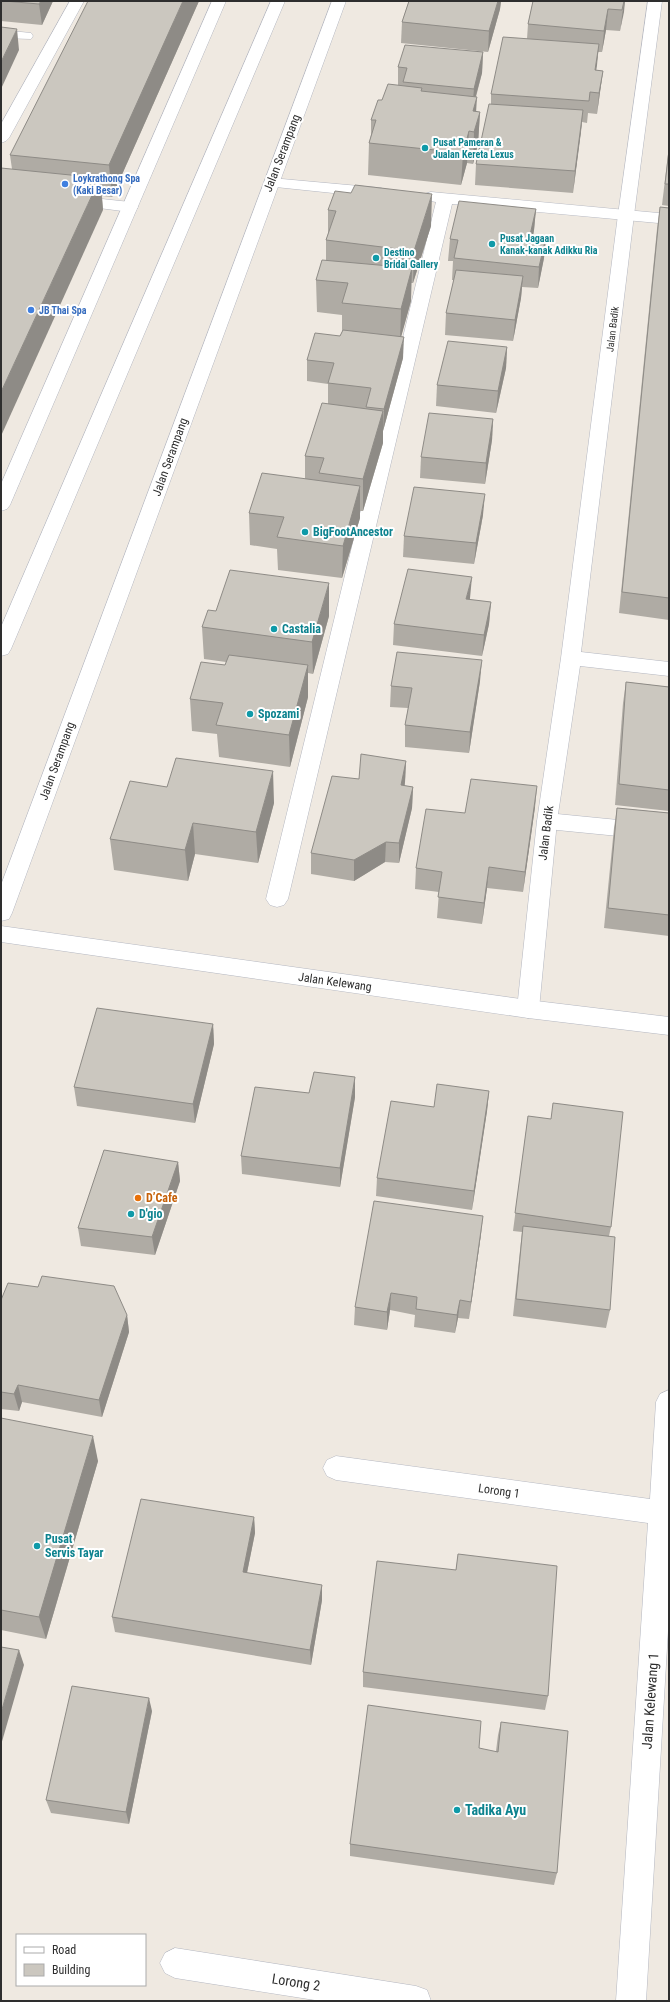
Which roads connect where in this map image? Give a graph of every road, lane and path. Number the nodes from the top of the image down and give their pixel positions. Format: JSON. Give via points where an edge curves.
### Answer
{"nodes":[{"id":1,"x":76,"y":1,"type":"edge"},
{"id":2,"x":219,"y":1,"type":"edge"},
{"id":3,"x":278,"y":1,"type":"edge"},
{"id":4,"x":340,"y":1,"type":"edge"},
{"id":5,"x":655,"y":1,"type":"edge"},
{"id":6,"x":1,"y":34,"type":"edge"},
{"id":7,"x":26,"y":36,"type":"dead end"},
{"id":8,"x":1,"y":138,"type":"edge"},
{"id":9,"x":271,"y":183,"type":"junction"},
{"id":10,"x":397,"y":194,"type":"edge"},
{"id":11,"x":413,"y":196,"type":"edge"},
{"id":12,"x":445,"y":198,"type":"junction"},
{"id":13,"x":62,"y":200,"type":"edge"},
{"id":14,"x":130,"y":207,"type":"junction"},
{"id":15,"x":626,"y":215,"type":"junction"},
{"id":16,"x":669,"y":219,"type":"edge"},
{"id":17,"x":1,"y":505,"type":"edge"},
{"id":18,"x":1,"y":649,"type":"edge"},
{"id":19,"x":571,"y":658,"type":"junction"},
{"id":20,"x":669,"y":669,"type":"edge"},
{"id":21,"x":547,"y":821,"type":"junction"},
{"id":22,"x":669,"y":833,"type":"edge"},
{"id":23,"x":277,"y":899,"type":"dead end"},
{"id":24,"x":1,"y":913,"type":"edge"},
{"id":25,"x":1,"y":934,"type":"edge"},
{"id":26,"x":528,"y":1009,"type":"junction"},
{"id":27,"x":669,"y":1026,"type":"edge"},
{"id":28,"x":669,"y":1402,"type":"edge"},
{"id":29,"x":336,"y":1468,"type":"dead end"},
{"id":30,"x":662,"y":1513,"type":"junction"},
{"id":31,"x":660,"y":1682,"type":"edge"},
{"id":32,"x":175,"y":1963,"type":"dead end"},
{"id":33,"x":416,"y":2001,"type":"edge"},
{"id":34,"x":631,"y":2001,"type":"edge"}],
"edges":[{"from":1,"to":8,"type":"street"},
{"from":2,"to":14,"type":"street"},
{"from":3,"to":18,"type":"street"},
{"from":4,"to":9,"type":"street","name":"Jalan Serampang"},
{"from":5,"to":15,"type":"street","name":"Jalan Badik"},
{"from":6,"to":7,"type":"street"},
{"from":9,"to":10,"type":"street"},
{"from":9,"to":24,"type":"street","name":"Jalan Serampang"},
{"from":11,"to":12,"type":"street"},
{"from":12,"to":15,"type":"street"},
{"from":12,"to":23,"type":"street"},
{"from":13,"to":14,"type":"street"},
{"from":14,"to":17,"type":"street"},
{"from":15,"to":16,"type":"street"},
{"from":15,"to":19,"type":"street","name":"Jalan Badik"},
{"from":19,"to":20,"type":"street"},
{"from":19,"to":21,"type":"street","name":"Jalan Badik"},
{"from":21,"to":22,"type":"street"},
{"from":21,"to":26,"type":"street","name":"Jalan Badik"},
{"from":25,"to":26,"type":"street","name":"Jalan Kelewang"},
{"from":26,"to":27,"type":"street","name":"Jalan Kelewang"},
{"from":28,"to":30,"type":"street","name":"Jalan Kelewang 1"},
{"from":29,"to":30,"type":"street","name":"Lorong 1"},
{"from":30,"to":31,"type":"street","name":"Jalan Kelewang 1"},
{"from":31,"to":34,"type":"street","name":"Jalan Kelewang 1"},
{"from":32,"to":33,"type":"street","name":"Lorong 2"}]}
